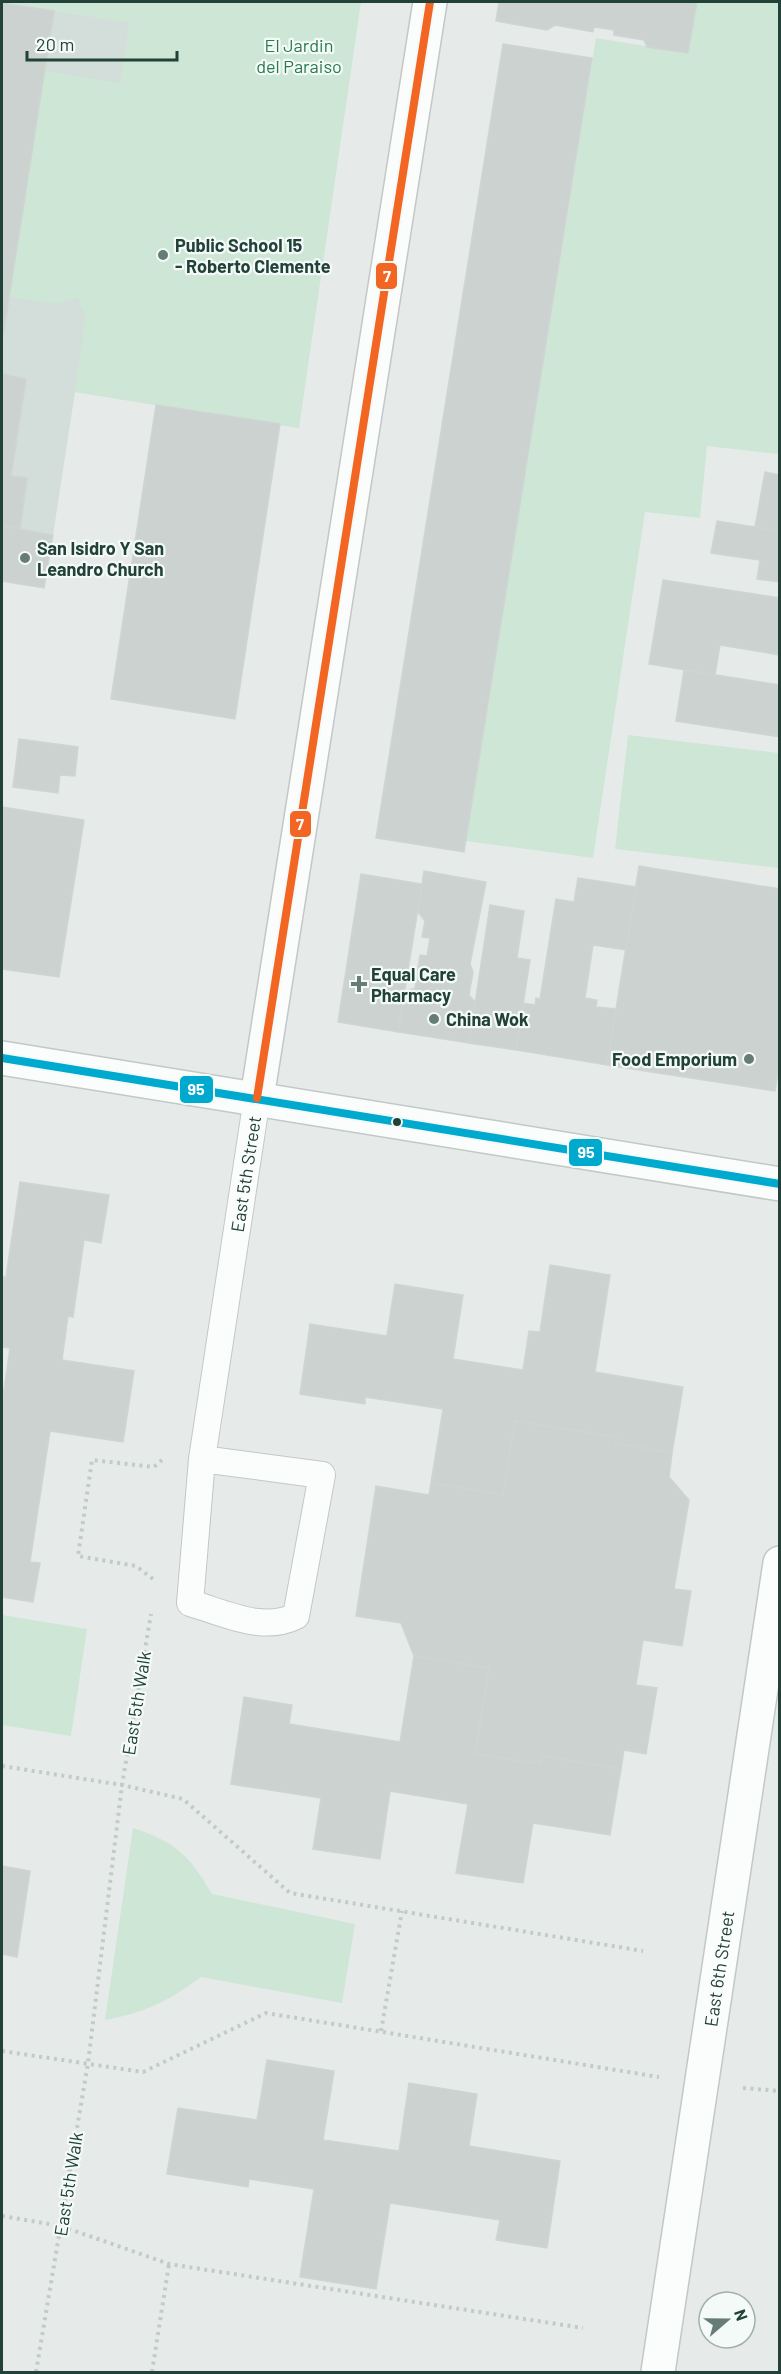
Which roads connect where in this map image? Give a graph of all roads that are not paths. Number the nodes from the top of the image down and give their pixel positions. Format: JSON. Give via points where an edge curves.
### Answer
{"nodes":[{"id":1,"x":430,"y":2,"type":"edge"},
{"id":2,"x":2,"y":1058,"type":"edge"},
{"id":3,"x":257,"y":1098,"type":"junction"},
{"id":4,"x":780,"y":1184,"type":"edge"},
{"id":5,"x":202,"y":1459,"type":"junction"},
{"id":6,"x":780,"y":1563,"type":"edge"},
{"id":7,"x":658,"y":2373,"type":"edge"}],
"edges":[{"from":1,"to":3,"type":"street","name":"East 5th Street"},
{"from":2,"to":3,"type":"street"},
{"from":3,"to":4,"type":"street"},
{"from":3,"to":5,"type":"lane","name":"East 5th Street"},
{"from":5,"to":5,"type":"lane","name":"East 5th Street","via":[[190,1603],[264,1624],[282,1623],[296,1616],[322,1475]]},
{"from":6,"to":7,"type":"street","name":"East 6th Street"}]}
